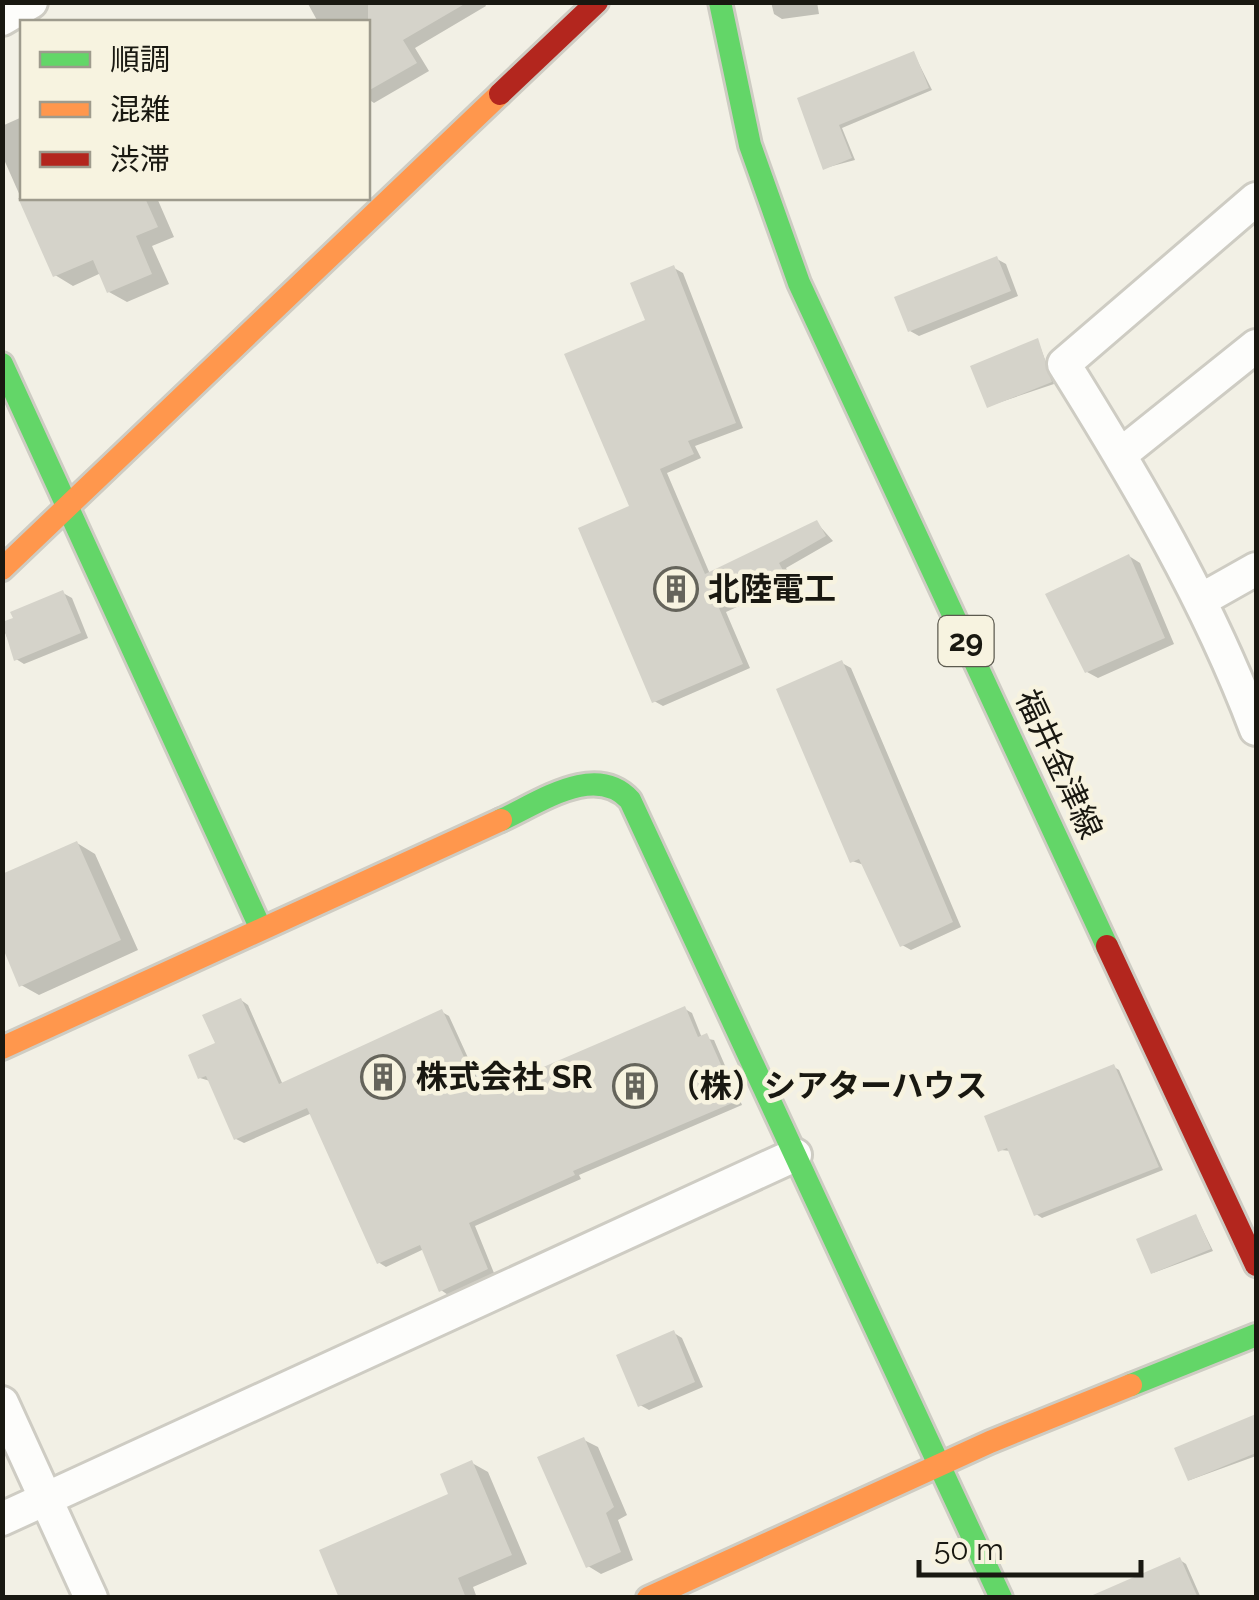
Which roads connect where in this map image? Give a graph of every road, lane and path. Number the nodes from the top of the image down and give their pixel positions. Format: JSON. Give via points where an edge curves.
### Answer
{"nodes":[{"id":1,"x":31,"y":2,"type":"edge"},
{"id":2,"x":597,"y":2,"type":"edge"},
{"id":3,"x":720,"y":2,"type":"edge"},
{"id":4,"x":2,"y":19,"type":"edge"},
{"id":5,"x":1256,"y":198,"type":"edge"},
{"id":6,"x":1256,"y":346,"type":"edge"},
{"id":7,"x":2,"y":364,"type":"edge"},
{"id":8,"x":1120,"y":454,"type":"junction"},
{"id":9,"x":68,"y":504,"type":"junction"},
{"id":10,"x":2,"y":569,"type":"edge"},
{"id":11,"x":1256,"y":569,"type":"edge"},
{"id":12,"x":1201,"y":600,"type":"junction"},
{"id":13,"x":1256,"y":729,"type":"edge"},
{"id":14,"x":260,"y":927,"type":"junction"},
{"id":15,"x":2,"y":1048,"type":"edge"},
{"id":16,"x":794,"y":1155,"type":"junction"},
{"id":17,"x":1256,"y":1265,"type":"edge"},
{"id":18,"x":1256,"y":1335,"type":"edge"},
{"id":19,"x":2,"y":1403,"type":"edge"},
{"id":20,"x":939,"y":1465,"type":"junction"},
{"id":21,"x":46,"y":1499,"type":"junction"},
{"id":22,"x":2,"y":1519,"type":"edge"},
{"id":23,"x":91,"y":1598,"type":"edge"},
{"id":24,"x":648,"y":1598,"type":"edge"},
{"id":25,"x":1001,"y":1598,"type":"edge"}],
"edges":[{"from":1,"to":4,"type":"street"},
{"from":2,"to":9,"type":"street"},
{"from":3,"to":17,"type":"street","name":"福井金津線","number":"29","via":[[765,193],[799,283]]},
{"from":5,"to":8,"type":"street","via":[[1064,364]]},
{"from":6,"to":8,"type":"street"},
{"from":7,"to":9,"type":"street"},
{"from":8,"to":12,"type":"street"},
{"from":9,"to":10,"type":"street"},
{"from":9,"to":14,"type":"street"},
{"from":11,"to":12,"type":"street"},
{"from":12,"to":13,"type":"street"},
{"from":14,"to":15,"type":"street"},
{"from":14,"to":16,"type":"street","via":[[580,785],[617,785],[630,800]]},
{"from":16,"to":20,"type":"street"},
{"from":16,"to":21,"type":"street"},
{"from":18,"to":20,"type":"street"},
{"from":19,"to":21,"type":"street"},
{"from":20,"to":24,"type":"street"},
{"from":20,"to":25,"type":"street"},
{"from":21,"to":22,"type":"street"},
{"from":21,"to":23,"type":"street"}]}
